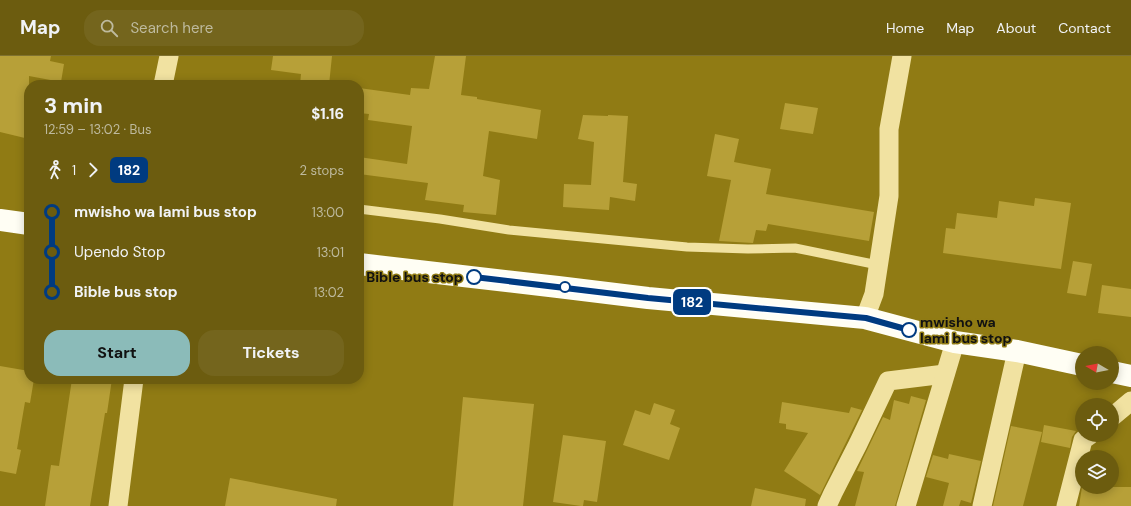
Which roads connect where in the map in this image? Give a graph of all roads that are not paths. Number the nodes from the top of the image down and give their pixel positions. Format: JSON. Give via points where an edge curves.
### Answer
{"nodes":[{"id":1,"x":169,"y":56,"type":"edge"},
{"id":2,"x":902,"y":56,"type":"edge"},
{"id":3,"x":164,"y":80,"type":"edge"},
{"id":4,"x":364,"y":210,"type":"edge"},
{"id":5,"x":0,"y":220,"type":"edge"},
{"id":6,"x":24,"y":223,"type":"edge"},
{"id":7,"x":364,"y":265,"type":"edge"},
{"id":8,"x":878,"y":265,"type":"junction"},
{"id":9,"x":866,"y":318,"type":"junction"},
{"id":10,"x":955,"y":342,"type":"junction"},
{"id":11,"x":1017,"y":351,"type":"junction"},
{"id":12,"x":1075,"y":363,"type":"edge"},
{"id":13,"x":1119,"y":373,"type":"edge"},
{"id":14,"x":945,"y":374,"type":"junction"},
{"id":15,"x":1131,"y":376,"type":"edge"},
{"id":16,"x":133,"y":384,"type":"edge"},
{"id":17,"x":1131,"y":401,"type":"edge"},
{"id":18,"x":1119,"y":411,"type":"edge"},
{"id":19,"x":1082,"y":442,"type":"edge"},
{"id":20,"x":118,"y":506,"type":"edge"},
{"id":21,"x":827,"y":506,"type":"edge"},
{"id":22,"x":906,"y":506,"type":"edge"},
{"id":23,"x":982,"y":506,"type":"edge"},
{"id":24,"x":1066,"y":506,"type":"edge"}],
"edges":[{"from":1,"to":3,"type":"street"},
{"from":2,"to":8,"type":"street","via":[[890,129],[889,196]]},
{"from":4,"to":8,"type":"lane","via":[[509,230],[687,248],[796,248]]},
{"from":5,"to":6,"type":"highway"},
{"from":7,"to":9,"type":"highway","via":[[648,298]]},
{"from":8,"to":9,"type":"street","via":[[874,294]]},
{"from":9,"to":10,"type":"highway"},
{"from":10,"to":11,"type":"highway"},
{"from":10,"to":14,"type":"street"},
{"from":11,"to":12,"type":"highway"},
{"from":11,"to":23,"type":"street"},
{"from":13,"to":15,"type":"highway"},
{"from":14,"to":21,"type":"street","via":[[888,381]]},
{"from":14,"to":22,"type":"street"},
{"from":16,"to":20,"type":"street"},
{"from":17,"to":18,"type":"street"},
{"from":19,"to":24,"type":"street"}]}
